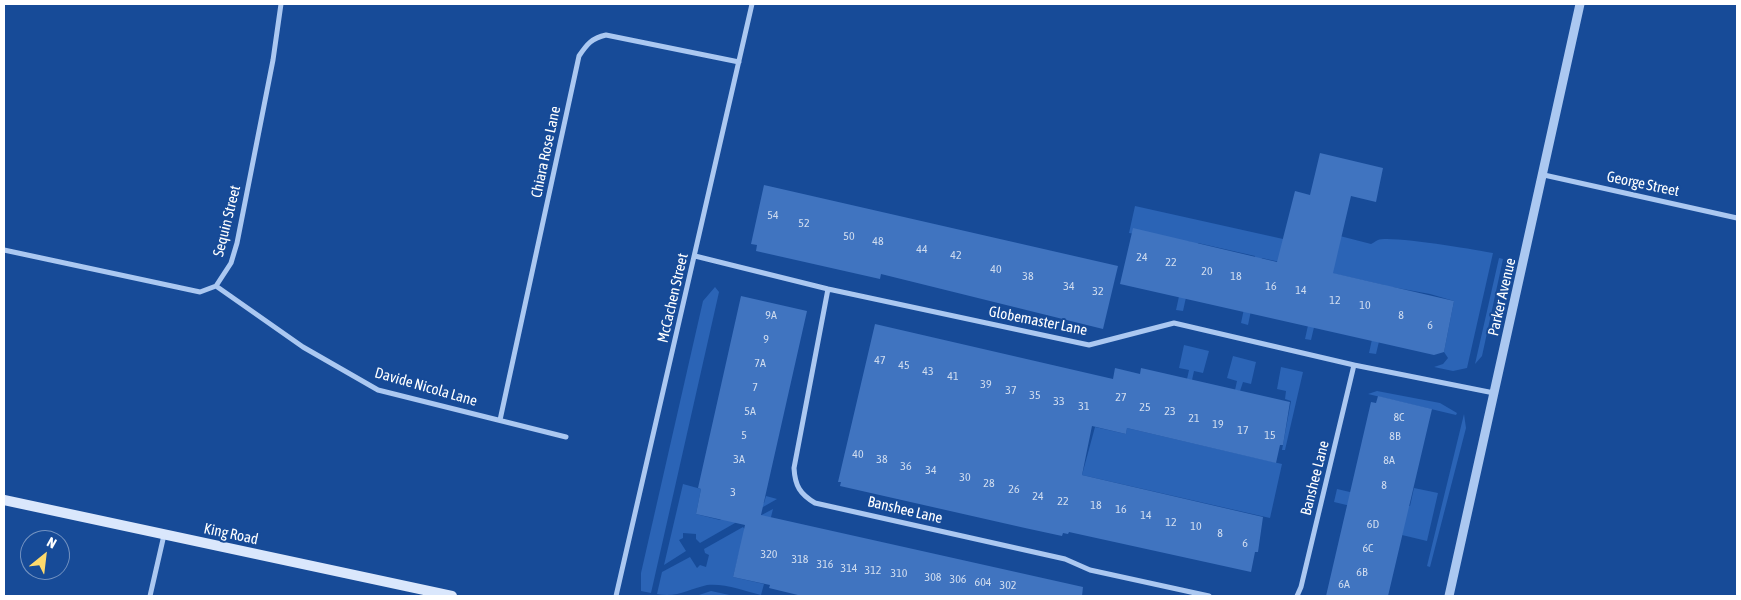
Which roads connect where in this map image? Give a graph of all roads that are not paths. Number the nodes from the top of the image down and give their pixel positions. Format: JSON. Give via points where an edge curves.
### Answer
{"nodes":[{"id":1,"x":281,"y":4,"type":"edge"},
{"id":2,"x":752,"y":4,"type":"edge"},
{"id":3,"x":1580,"y":4,"type":"edge"},
{"id":4,"x":739,"y":62,"type":"junction"},
{"id":5,"x":1544,"y":175,"type":"junction"},
{"id":6,"x":1737,"y":218,"type":"edge"},
{"id":7,"x":4,"y":250,"type":"edge"},
{"id":8,"x":695,"y":256,"type":"junction"},
{"id":9,"x":216,"y":286,"type":"junction"},
{"id":10,"x":828,"y":289,"type":"junction"},
{"id":11,"x":1354,"y":365,"type":"junction"},
{"id":12,"x":1494,"y":392,"type":"junction"},
{"id":13,"x":500,"y":420,"type":"junction"},
{"id":14,"x":566,"y":437,"type":"dead end"},
{"id":15,"x":4,"y":500,"type":"edge"},
{"id":16,"x":164,"y":535,"type":"junction"},
{"id":17,"x":150,"y":596,"type":"edge"},
{"id":18,"x":452,"y":596,"type":"edge"},
{"id":19,"x":616,"y":596,"type":"edge"},
{"id":20,"x":1209,"y":596,"type":"edge"},
{"id":21,"x":1297,"y":596,"type":"edge"},
{"id":22,"x":1449,"y":596,"type":"edge"}],
"edges":[{"from":1,"to":9,"type":"street","name":"Sequin Street","via":[[274,60],[238,244],[231,263]]},
{"from":2,"to":4,"type":"street","name":"McCachen Street"},
{"from":3,"to":5,"type":"street","name":"Parker Avenue"},
{"from":4,"to":8,"type":"street","name":"McCachen Street"},
{"from":4,"to":13,"type":"street","name":"Chiara Rose Lane","via":[[606,35],[588,42],[580,56]]},
{"from":5,"to":6,"type":"street","name":"George Street"},
{"from":5,"to":12,"type":"street","name":"Parker Avenue"},
{"from":7,"to":9,"type":"street","via":[[200,292]]},
{"from":8,"to":10,"type":"street","name":"Globemaster Lane"},
{"from":8,"to":19,"type":"street","name":"McCachen Street"},
{"from":9,"to":13,"type":"street","name":"Davide Nicola Lane","via":[[303,347],[378,390]]},
{"from":10,"to":11,"type":"street","name":"Globemaster Lane","via":[[1089,345],[1174,323]]},
{"from":10,"to":20,"type":"street","name":"Banshee Lane","via":[[794,468],[794,480],[805,497],[815,503],[1064,559],[1090,570]]},
{"from":11,"to":12,"type":"street","name":"Globemaster Lane"},
{"from":11,"to":21,"type":"street","name":"Banshee Lane"},
{"from":12,"to":22,"type":"street","name":"Parker Avenue"},
{"from":13,"to":14,"type":"street","name":"Davide Nicola Lane"},
{"from":15,"to":16,"type":"main road","name":"King Road"},
{"from":16,"to":17,"type":"street"},
{"from":16,"to":18,"type":"main road","name":"King Road"}]}
